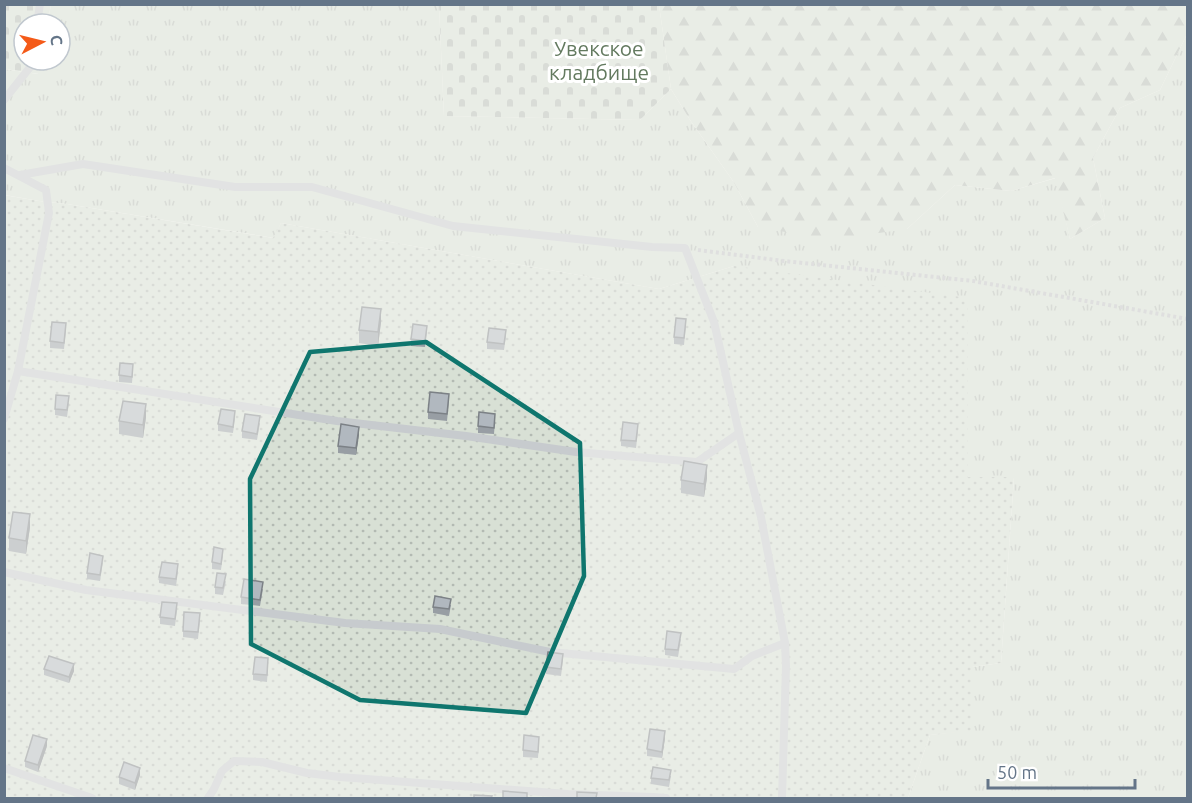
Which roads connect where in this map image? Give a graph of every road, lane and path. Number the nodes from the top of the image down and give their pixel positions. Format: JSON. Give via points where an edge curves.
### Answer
{"nodes":[{"id":1,"x":26,"y":72,"type":"edge"},
{"id":2,"x":4,"y":100,"type":"edge"},
{"id":3,"x":4,"y":168,"type":"edge"},
{"id":4,"x":20,"y":175,"type":"junction"},
{"id":5,"x":686,"y":248,"type":"junction"},
{"id":6,"x":1188,"y":320,"type":"edge"},
{"id":7,"x":18,"y":371,"type":"junction"},
{"id":8,"x":4,"y":419,"type":"edge"},
{"id":9,"x":739,"y":433,"type":"junction"},
{"id":10,"x":4,"y":572,"type":"edge"},
{"id":11,"x":784,"y":642,"type":"junction"},
{"id":12,"x":4,"y":768,"type":"edge"},
{"id":13,"x":92,"y":798,"type":"edge"},
{"id":14,"x":207,"y":798,"type":"edge"},
{"id":15,"x":666,"y":798,"type":"edge"},
{"id":16,"x":782,"y":798,"type":"edge"}],
"edges":[{"from":1,"to":2,"type":"lane"},
{"from":3,"to":4,"type":"lane"},
{"from":4,"to":5,"type":"lane","via":[[83,164],[235,188],[312,187],[453,226]]},
{"from":4,"to":7,"type":"lane","via":[[46,190],[49,213]]},
{"from":5,"to":6,"type":"path","via":[[973,281]]},
{"from":5,"to":9,"type":"lane","via":[[714,322]]},
{"from":7,"to":8,"type":"lane"},
{"from":7,"to":9,"type":"lane","via":[[337,421],[642,458],[697,462]]},
{"from":9,"to":11,"type":"lane","via":[[761,517]]},
{"from":10,"to":11,"type":"lane","via":[[86,590],[345,622],[440,629],[550,652],[734,669]]},
{"from":11,"to":16,"type":"lane"},
{"from":12,"to":13,"type":"lane"},
{"from":14,"to":15,"type":"lane","via":[[222,771],[234,761],[262,762],[340,777]]}]}
